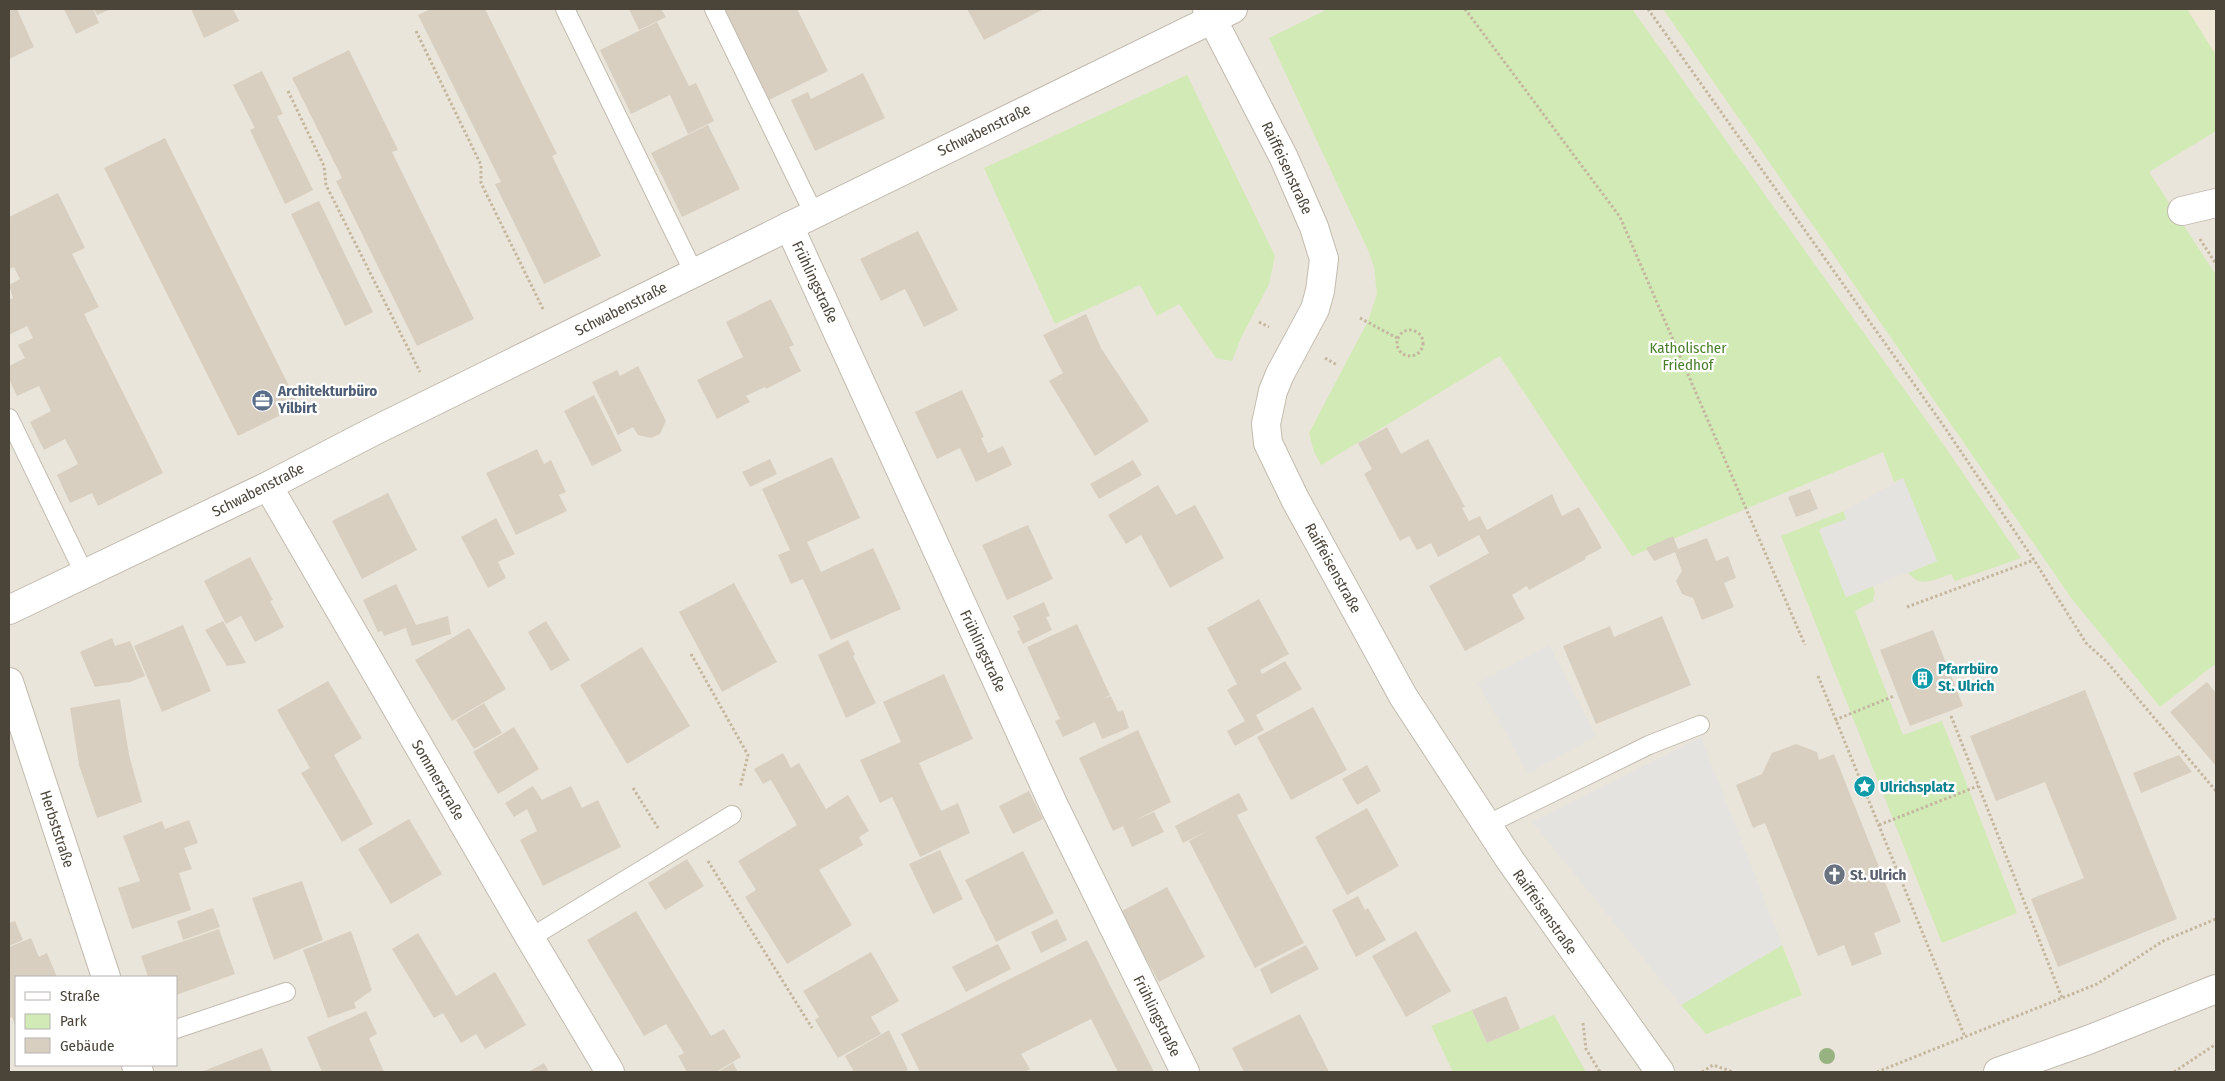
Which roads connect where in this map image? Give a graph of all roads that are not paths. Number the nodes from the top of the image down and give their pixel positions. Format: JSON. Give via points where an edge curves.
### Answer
{"nodes":[{"id":1,"x":566,"y":9,"type":"edge"},
{"id":2,"x":714,"y":9,"type":"edge"},
{"id":3,"x":1217,"y":12,"type":"edge"},
{"id":4,"x":2216,"y":203,"type":"edge"},
{"id":5,"x":2182,"y":211,"type":"dead end"},
{"id":6,"x":814,"y":214,"type":"junction"},
{"id":7,"x":789,"y":226,"type":"junction"},
{"id":8,"x":694,"y":273,"type":"junction"},
{"id":9,"x":9,"y":418,"type":"edge"},
{"id":10,"x":268,"y":486,"type":"junction"},
{"id":11,"x":85,"y":575,"type":"junction"},
{"id":12,"x":9,"y":610,"type":"edge"},
{"id":13,"x":9,"y":682,"type":"edge"},
{"id":14,"x":1700,"y":725,"type":"dead end"},
{"id":15,"x":732,"y":815,"type":"road end"},
{"id":16,"x":1486,"y":825,"type":"junction"},
{"id":17,"x":530,"y":938,"type":"junction"},
{"id":18,"x":106,"y":976,"type":"edge"},
{"id":19,"x":2216,"y":989,"type":"edge"},
{"id":20,"x":286,"y":992,"type":"dead end"},
{"id":21,"x":178,"y":1028,"type":"edge"},
{"id":22,"x":610,"y":1072,"type":"edge"},
{"id":23,"x":1185,"y":1072,"type":"edge"},
{"id":24,"x":1660,"y":1072,"type":"edge"},
{"id":25,"x":1998,"y":1072,"type":"edge"}],
"edges":[{"from":1,"to":8,"type":"lane"},
{"from":2,"to":6,"type":"lane"},
{"from":3,"to":6,"type":"street","name":"Schwabenstraße"},
{"from":3,"to":16,"type":"street","name":"Raiffeisenstraße","via":[[1314,227],[1324,259],[1315,308],[1273,391],[1266,424],[1268,443],[1295,499],[1403,696]]},
{"from":4,"to":5,"type":"street"},
{"from":6,"to":7,"type":"street","name":"Schwabenstraße"},
{"from":7,"to":8,"type":"street","name":"Schwabenstraße"},
{"from":7,"to":23,"type":"street","name":"Frühlingstraße","via":[[1055,808]]},
{"from":8,"to":10,"type":"street","name":"Schwabenstraße"},
{"from":9,"to":11,"type":"lane"},
{"from":10,"to":11,"type":"street","name":"Schwabenstraße"},
{"from":10,"to":17,"type":"street","name":"Sommerstraße"},
{"from":11,"to":12,"type":"street","name":"Schwabenstraße"},
{"from":13,"to":18,"type":"street","name":"Herbststraße"},
{"from":14,"to":16,"type":"lane","via":[[1649,745]]},
{"from":15,"to":17,"type":"lane"},
{"from":16,"to":24,"type":"street","name":"Raiffeisenstraße"},
{"from":17,"to":22,"type":"street","name":"Sommerstraße"},
{"from":19,"to":25,"type":"street"},
{"from":20,"to":21,"type":"lane"}]}
